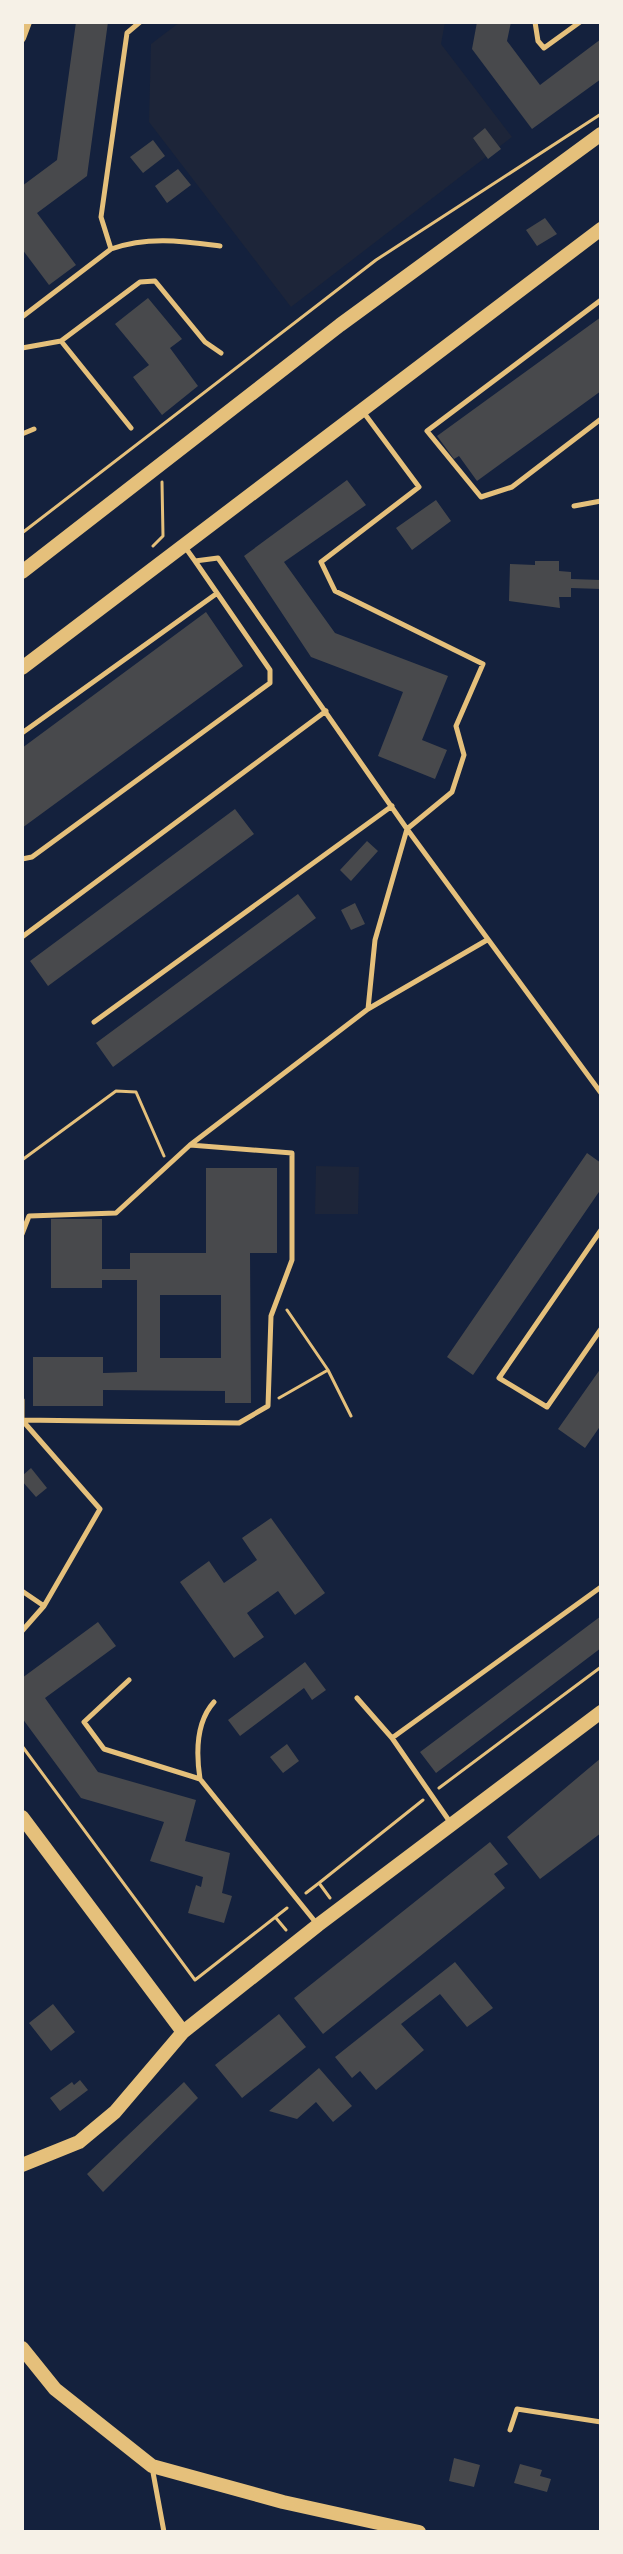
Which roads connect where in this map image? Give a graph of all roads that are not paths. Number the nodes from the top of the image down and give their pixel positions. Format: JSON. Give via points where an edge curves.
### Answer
{"nodes":[{"id":1,"x":28,"y":22,"type":"edge"},
{"id":2,"x":140,"y":22,"type":"edge"},
{"id":3,"x":535,"y":22,"type":"edge"},
{"id":4,"x":580,"y":22,"type":"edge"},
{"id":5,"x":22,"y":38,"type":"edge"},
{"id":6,"x":601,"y":134,"type":"edge"},
{"id":7,"x":601,"y":229,"type":"edge"},
{"id":8,"x":220,"y":246,"type":"dead end"},
{"id":9,"x":111,"y":249,"type":"junction"},
{"id":10,"x":601,"y":300,"type":"edge"},
{"id":11,"x":22,"y":317,"type":"edge"},
{"id":12,"x":61,"y":341,"type":"junction"},
{"id":13,"x":22,"y":348,"type":"edge"},
{"id":14,"x":221,"y":353,"type":"dead end"},
{"id":15,"x":361,"y":409,"type":"junction"},
{"id":16,"x":601,"y":419,"type":"edge"},
{"id":17,"x":131,"y":428,"type":"dead end"},
{"id":18,"x":34,"y":429,"type":"dead end"},
{"id":19,"x":22,"y":434,"type":"edge"},
{"id":20,"x":601,"y":501,"type":"edge"},
{"id":21,"x":574,"y":506,"type":"dead end"},
{"id":22,"x":184,"y":545,"type":"junction"},
{"id":23,"x":195,"y":561,"type":"junction"},
{"id":24,"x":22,"y":572,"type":"edge"},
{"id":25,"x":216,"y":594,"type":"junction"},
{"id":26,"x":22,"y":668,"type":"edge"},
{"id":27,"x":326,"y":711,"type":"junction"},
{"id":28,"x":22,"y":733,"type":"edge"},
{"id":29,"x":392,"y":806,"type":"junction"},
{"id":30,"x":407,"y":829,"type":"junction"},
{"id":31,"x":22,"y":859,"type":"edge"},
{"id":32,"x":22,"y":937,"type":"edge"},
{"id":33,"x":487,"y":940,"type":"junction"},
{"id":34,"x":368,"y":1009,"type":"junction"},
{"id":35,"x":94,"y":1022,"type":"dead end"},
{"id":36,"x":601,"y":1093,"type":"edge"},
{"id":37,"x":190,"y":1145,"type":"junction"},
{"id":38,"x":601,"y":1230,"type":"edge"},
{"id":39,"x":22,"y":1234,"type":"edge"},
{"id":40,"x":601,"y":1329,"type":"edge"},
{"id":41,"x":22,"y":1400,"type":"edge"},
{"id":42,"x":22,"y":1420,"type":"edge"},
{"id":43,"x":601,"y":1587,"type":"edge"},
{"id":44,"x":22,"y":1591,"type":"edge"},
{"id":45,"x":44,"y":1606,"type":"junction"},
{"id":46,"x":22,"y":1631,"type":"edge"},
{"id":47,"x":129,"y":1680,"type":"dead end"},
{"id":48,"x":357,"y":1698,"type":"dead end"},
{"id":49,"x":214,"y":1702,"type":"dead end"},
{"id":50,"x":601,"y":1712,"type":"edge"},
{"id":51,"x":392,"y":1738,"type":"junction"},
{"id":52,"x":200,"y":1779,"type":"junction"},
{"id":53,"x":22,"y":1817,"type":"edge"},
{"id":54,"x":453,"y":1826,"type":"junction"},
{"id":55,"x":318,"y":1925,"type":"junction"},
{"id":56,"x":183,"y":2032,"type":"junction"},
{"id":57,"x":22,"y":2165,"type":"edge"},
{"id":58,"x":22,"y":2348,"type":"edge"},
{"id":59,"x":601,"y":2422,"type":"edge"},
{"id":60,"x":510,"y":2430,"type":"dead end"},
{"id":61,"x":152,"y":2466,"type":"junction"},
{"id":62,"x":164,"y":2532,"type":"edge"},
{"id":63,"x":419,"y":2532,"type":"edge"}],
"edges":[{"from":1,"to":5,"type":"street"},
{"from":2,"to":9,"type":"lane","via":[[127,33],[101,217]]},
{"from":3,"to":4,"type":"lane","via":[[544,48]]},
{"from":6,"to":24,"type":"street","via":[[340,325]]},
{"from":7,"to":15,"type":"street"},
{"from":8,"to":9,"type":"lane","via":[[157,240]]},
{"from":9,"to":11,"type":"lane"},
{"from":10,"to":16,"type":"lane","via":[[427,431],[481,497],[512,487]]},
{"from":12,"to":13,"type":"lane"},
{"from":12,"to":14,"type":"lane","via":[[140,282],[155,281],[205,342]]},
{"from":12,"to":17,"type":"lane"},
{"from":15,"to":22,"type":"street"},
{"from":15,"to":30,"type":"lane","via":[[419,487],[321,562],[335,591],[483,664],[456,726],[464,755],[452,792]]},
{"from":18,"to":19,"type":"lane"},
{"from":20,"to":21,"type":"lane"},
{"from":22,"to":23,"type":"lane"},
{"from":22,"to":26,"type":"street"},
{"from":23,"to":25,"type":"lane"},
{"from":23,"to":27,"type":"lane","via":[[218,558]]},
{"from":25,"to":28,"type":"lane"},
{"from":25,"to":31,"type":"lane","via":[[270,670],[270,683],[32,857]]},
{"from":27,"to":29,"type":"lane"},
{"from":27,"to":32,"type":"lane"},
{"from":29,"to":30,"type":"lane"},
{"from":29,"to":35,"type":"lane"},
{"from":30,"to":33,"type":"lane"},
{"from":30,"to":34,"type":"lane","via":[[375,940]]},
{"from":33,"to":34,"type":"lane"},
{"from":33,"to":36,"type":"lane"},
{"from":34,"to":37,"type":"lane"},
{"from":37,"to":39,"type":"lane","via":[[116,1213],[29,1216]]},
{"from":37,"to":42,"type":"lane","via":[[292,1153],[292,1260],[271,1316],[268,1404],[239,1423]]},
{"from":38,"to":40,"type":"lane","via":[[499,1378],[547,1407]]},
{"from":41,"to":42,"type":"lane"},
{"from":42,"to":45,"type":"lane","via":[[100,1509]]},
{"from":43,"to":51,"type":"lane"},
{"from":44,"to":45,"type":"lane"},
{"from":45,"to":46,"type":"lane"},
{"from":47,"to":52,"type":"lane","via":[[84,1722],[104,1749]]},
{"from":48,"to":51,"type":"lane"},
{"from":49,"to":52,"type":"lane","via":[[203,1714]]},
{"from":50,"to":54,"type":"street"},
{"from":51,"to":54,"type":"lane"},
{"from":52,"to":55,"type":"lane"},
{"from":53,"to":56,"type":"street"},
{"from":54,"to":55,"type":"street"},
{"from":55,"to":56,"type":"street"},
{"from":56,"to":57,"type":"street","via":[[115,2112],[79,2142]]},
{"from":58,"to":61,"type":"street","via":[[55,2389]]},
{"from":59,"to":60,"type":"lane","via":[[517,2409]]},
{"from":61,"to":62,"type":"lane"},
{"from":61,"to":63,"type":"street"}]}
